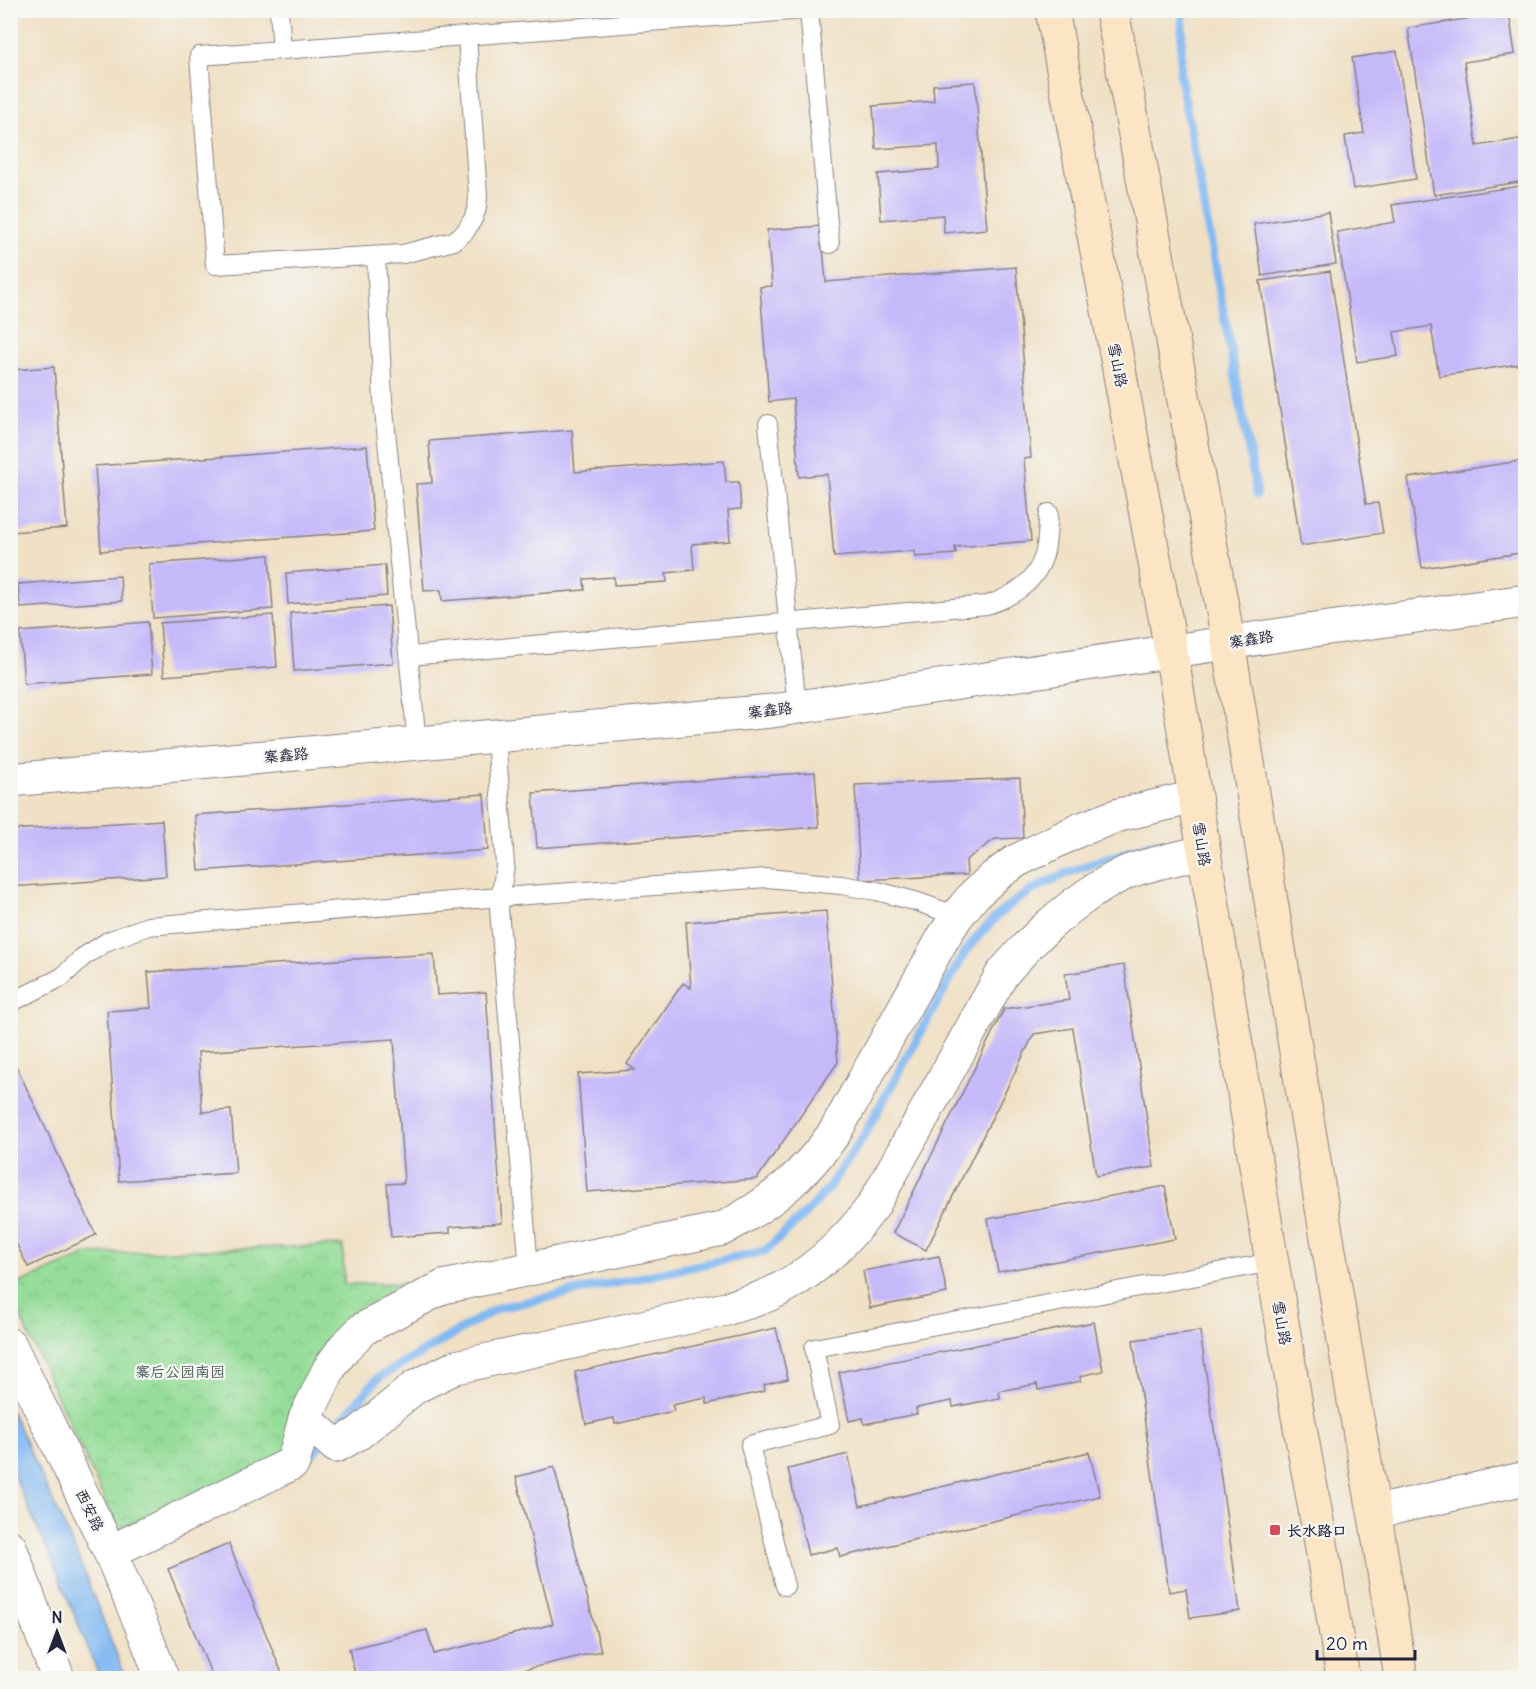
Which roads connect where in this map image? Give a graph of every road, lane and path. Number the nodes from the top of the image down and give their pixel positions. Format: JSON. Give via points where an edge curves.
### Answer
{"nodes":[{"id":1,"x":279,"y":10,"type":"edge"},
{"id":2,"x":807,"y":10,"type":"edge"},
{"id":3,"x":1052,"y":10,"type":"edge"},
{"id":4,"x":1112,"y":10,"type":"edge"},
{"id":5,"x":467,"y":36,"type":"junction"},
{"id":6,"x":282,"y":50,"type":"junction"},
{"id":7,"x":830,"y":244,"type":"dead end"},
{"id":8,"x":376,"y":256,"type":"junction"},
{"id":9,"x":768,"y":424,"type":"dead end"},
{"id":10,"x":1049,"y":513,"type":"dead end"},
{"id":11,"x":1526,"y":601,"type":"edge"},
{"id":12,"x":788,"y":622,"type":"junction"},
{"id":13,"x":1228,"y":643,"type":"junction"},
{"id":14,"x":1171,"y":651,"type":"junction"},
{"id":15,"x":409,"y":656,"type":"junction"},
{"id":16,"x":797,"y":707,"type":"junction"},
{"id":17,"x":496,"y":736,"type":"junction"},
{"id":18,"x":417,"y":743,"type":"junction"},
{"id":19,"x":10,"y":780,"type":"edge"},
{"id":20,"x":1195,"y":797,"type":"junction"},
{"id":21,"x":1204,"y":852,"type":"junction"},
{"id":22,"x":500,"y":897,"type":"junction"},
{"id":23,"x":957,"y":916,"type":"junction"},
{"id":24,"x":10,"y":1003,"type":"edge"},
{"id":25,"x":1272,"y":1262,"type":"junction"},
{"id":26,"x":529,"y":1269,"type":"junction"},
{"id":27,"x":10,"y":1345,"type":"edge"},
{"id":28,"x":305,"y":1419,"type":"junction"},
{"id":29,"x":1526,"y":1478,"type":"edge"},
{"id":30,"x":1375,"y":1512,"type":"junction"},
{"id":31,"x":10,"y":1546,"type":"edge"},
{"id":32,"x":110,"y":1552,"type":"junction"},
{"id":33,"x":785,"y":1586,"type":"dead end"},
{"id":34,"x":58,"y":1678,"type":"edge"},
{"id":35,"x":162,"y":1678,"type":"edge"},
{"id":36,"x":1343,"y":1678,"type":"edge"},
{"id":37,"x":1401,"y":1678,"type":"edge"}],
"edges":[{"from":1,"to":6,"type":"lane"},
{"from":2,"to":5,"type":"lane"},
{"from":2,"to":7,"type":"lane"},
{"from":3,"to":14,"type":"main road","name":"雪山路"},
{"from":4,"to":13,"type":"main road"},
{"from":5,"to":6,"type":"lane"},
{"from":5,"to":8,"type":"lane","via":[[478,196],[473,219],[454,241],[404,254]]},
{"from":6,"to":8,"type":"lane","via":[[199,56],[215,265]]},
{"from":8,"to":15,"type":"lane","via":[[383,400]]},
{"from":9,"to":12,"type":"lane"},
{"from":10,"to":12,"type":"lane","via":[[1045,554],[1039,567],[1005,599],[987,605]]},
{"from":11,"to":13,"type":"street","name":"寨鑫路"},
{"from":12,"to":15,"type":"lane"},
{"from":12,"to":16,"type":"lane"},
{"from":13,"to":14,"type":"street","name":"寨鑫路"},
{"from":13,"to":30,"type":"main road"},
{"from":14,"to":16,"type":"street","name":"寨鑫路"},
{"from":14,"to":20,"type":"main road","name":"雪山路"},
{"from":15,"to":18,"type":"lane"},
{"from":16,"to":17,"type":"street","name":"寨鑫路"},
{"from":17,"to":18,"type":"street","name":"寨鑫路"},
{"from":17,"to":22,"type":"lane","via":[[505,865]]},
{"from":18,"to":19,"type":"street","name":"寨鑫路"},
{"from":20,"to":21,"type":"main road","name":"雪山路"},
{"from":20,"to":23,"type":"street","via":[[1119,815],[1016,861],[974,895]]},
{"from":21,"to":25,"type":"main road","name":"雪山路"},
{"from":21,"to":28,"type":"street","via":[[1135,869],[1112,880],[1057,917],[1028,944],[1002,974],[873,1206],[845,1240],[790,1283],[726,1309],[456,1367],[416,1387],[359,1433],[336,1446]]},
{"from":22,"to":23,"type":"lane","via":[[767,878],[878,891]]},
{"from":22,"to":24,"type":"lane","via":[[148,926],[108,941],[62,977]]},
{"from":22,"to":26,"type":"lane"},
{"from":23,"to":26,"type":"street","via":[[835,1132],[814,1160],[778,1195],[722,1229]]},
{"from":25,"to":33,"type":"lane","via":[[814,1348],[830,1425],[750,1445]]},
{"from":25,"to":36,"type":"main road","name":"雪山路"},
{"from":26,"to":28,"type":"street","via":[[443,1287],[363,1329],[329,1369]]},
{"from":27,"to":32,"type":"street","name":"西安路"},
{"from":28,"to":32,"type":"street","via":[[293,1463]]},
{"from":29,"to":30,"type":"street"},
{"from":30,"to":37,"type":"main road"},
{"from":31,"to":34,"type":"street"},
{"from":32,"to":35,"type":"street","name":"西安路"}]}
